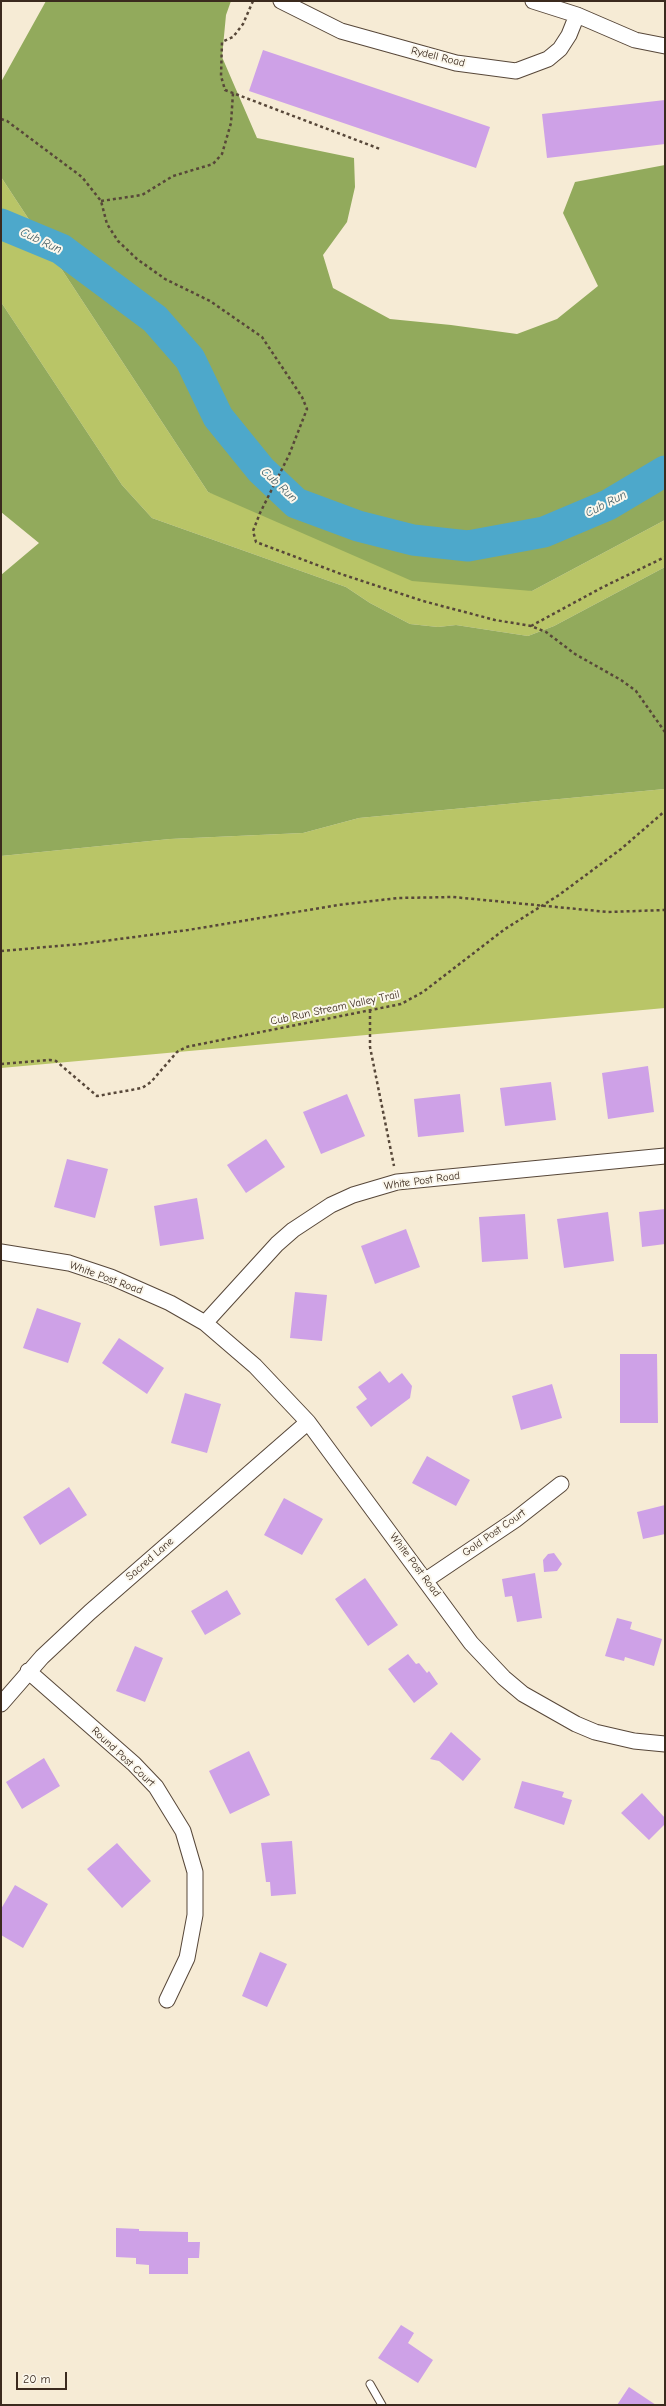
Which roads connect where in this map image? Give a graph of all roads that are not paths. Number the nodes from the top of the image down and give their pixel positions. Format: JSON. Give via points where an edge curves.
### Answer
{"nodes":[{"id":1,"x":281,"y":1,"type":"edge"},
{"id":2,"x":532,"y":1,"type":"edge"},
{"id":3,"x":577,"y":15,"type":"junction"},
{"id":4,"x":665,"y":46,"type":"edge"},
{"id":5,"x":665,"y":1156,"type":"edge"},
{"id":6,"x":1,"y":1252,"type":"edge"},
{"id":7,"x":205,"y":1324,"type":"junction"},
{"id":8,"x":308,"y":1422,"type":"junction"},
{"id":9,"x":561,"y":1484,"type":"dead end"},
{"id":10,"x":426,"y":1580,"type":"junction"},
{"id":11,"x":28,"y":1672,"type":"junction"},
{"id":12,"x":1,"y":1704,"type":"edge"},
{"id":13,"x":665,"y":1744,"type":"edge"},
{"id":14,"x":167,"y":2000,"type":"dead end"},
{"id":15,"x":370,"y":2384,"type":"dead end"},
{"id":16,"x":382,"y":2405,"type":"edge"}],
"edges":[{"from":1,"to":3,"type":"street","name":"Rydell Road","via":[[342,31],[456,63],[516,71],[548,59],[560,49]]},
{"from":2,"to":3,"type":"street"},
{"from":3,"to":4,"type":"street","via":[[635,40]]},
{"from":5,"to":7,"type":"street","name":"White Post Road","via":[[397,1182],[353,1195],[331,1205],[293,1230],[277,1244]]},
{"from":6,"to":7,"type":"street","name":"White Post Road","via":[[69,1263],[111,1277],[170,1303]]},
{"from":7,"to":8,"type":"street","name":"White Post Road","via":[[255,1366]]},
{"from":8,"to":10,"type":"street","name":"White Post Road"},
{"from":8,"to":11,"type":"street","name":"Sacred Lane","via":[[90,1612]]},
{"from":9,"to":10,"type":"street","name":"Gold Post Court","via":[[515,1520]]},
{"from":10,"to":13,"type":"street","name":"White Post Road","via":[[491,1666],[523,1694],[559,1716],[595,1732],[634,1741]]},
{"from":11,"to":12,"type":"street","name":"Sacred Lane"},
{"from":11,"to":14,"type":"street","name":"Round Post Court","via":[[150,1781],[175,1814],[183,1831],[194,1872],[195,1915],[187,1958]]},
{"from":15,"to":16,"type":"lane"}]}
